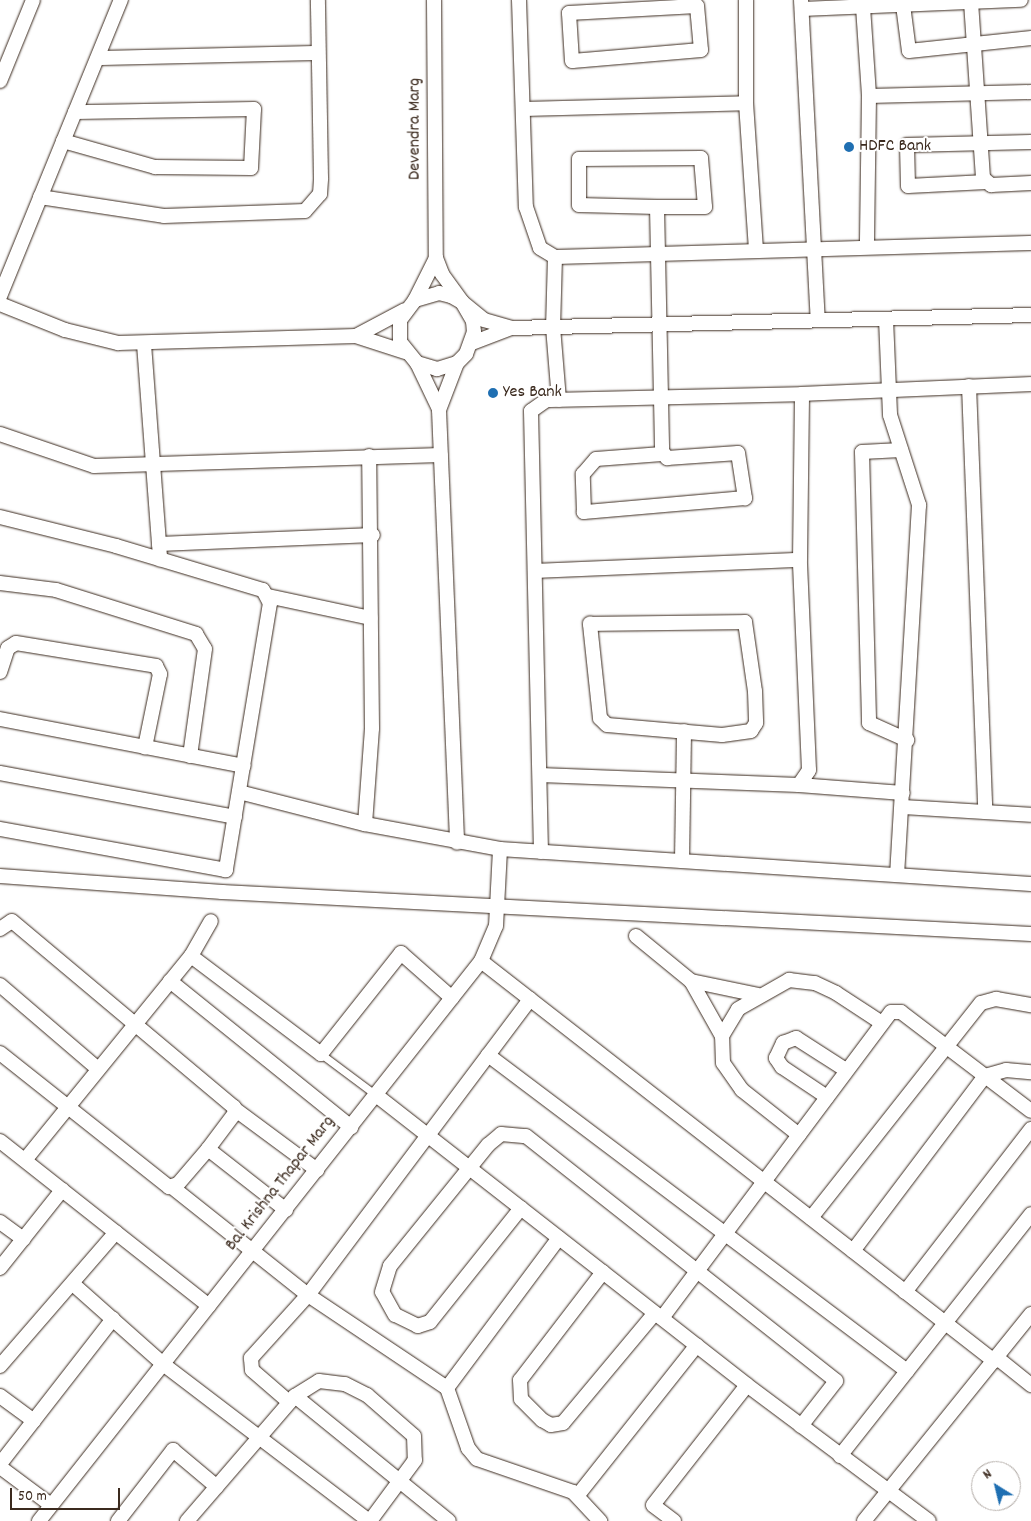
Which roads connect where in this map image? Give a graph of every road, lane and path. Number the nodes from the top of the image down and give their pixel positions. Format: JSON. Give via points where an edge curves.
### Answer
{"nodes":[{"id":1,"x":33,"y":0,"type":"edge"},
{"id":2,"x":121,"y":0,"type":"edge"},
{"id":3,"x":318,"y":0,"type":"edge"},
{"id":4,"x":434,"y":0,"type":"edge"},
{"id":5,"x":519,"y":0,"type":"edge"},
{"id":6,"x":746,"y":0,"type":"edge"},
{"id":7,"x":1021,"y":0,"type":"edge"},
{"id":8,"x":971,"y":2,"type":"junction"},
{"id":9,"x":640,"y":4,"type":"edge"},
{"id":10,"x":802,"y":5,"type":"edge"},
{"id":11,"x":903,"y":5,"type":"junction"},
{"id":12,"x":863,"y":7,"type":"junction"},
{"id":13,"x":1031,"y":38,"type":"edge"},
{"id":14,"x":974,"y":43,"type":"junction"},
{"id":15,"x":318,"y":53,"type":"junction"},
{"id":16,"x":98,"y":58,"type":"junction"},
{"id":17,"x":0,"y":81,"type":"edge"},
{"id":18,"x":1031,"y":92,"type":"edge"},
{"id":19,"x":977,"y":93,"type":"junction"},
{"id":20,"x":869,"y":96,"type":"junction"},
{"id":21,"x":746,"y":103,"type":"junction"},
{"id":22,"x":524,"y":109,"type":"junction"},
{"id":23,"x":75,"y":112,"type":"junction"},
{"id":24,"x":63,"y":141,"type":"junction"},
{"id":25,"x":1031,"y":142,"type":"edge"},
{"id":26,"x":980,"y":145,"type":"junction"},
{"id":27,"x":986,"y":182,"type":"junction"},
{"id":28,"x":1031,"y":182,"type":"edge"},
{"id":29,"x":40,"y":197,"type":"junction"},
{"id":30,"x":657,"y":207,"type":"junction"},
{"id":31,"x":1031,"y":243,"type":"edge"},
{"id":32,"x":867,"y":246,"type":"junction"},
{"id":33,"x":756,"y":248,"type":"junction"},
{"id":34,"x":814,"y":248,"type":"junction"},
{"id":35,"x":658,"y":250,"type":"junction"},
{"id":36,"x":555,"y":256,"type":"junction"},
{"id":37,"x":436,"y":258,"type":"junction"},
{"id":38,"x":0,"y":296,"type":"edge"},
{"id":39,"x":462,"y":302,"type":"junction"},
{"id":40,"x":0,"y":304,"type":"edge"},
{"id":41,"x":410,"y":305,"type":"junction"},
{"id":42,"x":1031,"y":314,"type":"edge"},
{"id":43,"x":886,"y":319,"type":"junction"},
{"id":44,"x":818,"y":320,"type":"junction"},
{"id":45,"x":657,"y":324,"type":"junction"},
{"id":46,"x":553,"y":327,"type":"junction"},
{"id":47,"x":512,"y":328,"type":"junction"},
{"id":48,"x":356,"y":336,"type":"junction"},
{"id":49,"x":472,"y":343,"type":"junction"},
{"id":50,"x":144,"y":344,"type":"junction"},
{"id":51,"x":405,"y":352,"type":"junction"},
{"id":52,"x":417,"y":363,"type":"junction"},
{"id":53,"x":457,"y":363,"type":"junction"},
{"id":54,"x":1031,"y":384,"type":"edge"},
{"id":55,"x":969,"y":386,"type":"junction"},
{"id":56,"x":890,"y":388,"type":"junction"},
{"id":57,"x":661,"y":394,"type":"junction"},
{"id":58,"x":802,"y":394,"type":"junction"},
{"id":59,"x":559,"y":400,"type":"junction"},
{"id":60,"x":439,"y":410,"type":"junction"},
{"id":61,"x":0,"y":434,"type":"edge"},
{"id":62,"x":901,"y":450,"type":"junction"},
{"id":63,"x":662,"y":454,"type":"junction"},
{"id":64,"x":441,"y":455,"type":"junction"},
{"id":65,"x":369,"y":456,"type":"junction"},
{"id":66,"x":154,"y":465,"type":"junction"},
{"id":67,"x":0,"y":517,"type":"edge"},
{"id":68,"x":373,"y":535,"type":"junction"},
{"id":69,"x":159,"y":544,"type":"junction"},
{"id":70,"x":160,"y":559,"type":"junction"},
{"id":71,"x":800,"y":560,"type":"junction"},
{"id":72,"x":535,"y":571,"type":"junction"},
{"id":73,"x":0,"y":582,"type":"edge"},
{"id":74,"x":268,"y":596,"type":"junction"},
{"id":75,"x":371,"y":618,"type":"junction"},
{"id":76,"x":0,"y":672,"type":"edge"},
{"id":77,"x":0,"y":719,"type":"edge"},
{"id":78,"x":684,"y":731,"type":"junction"},
{"id":79,"x":907,"y":740,"type":"junction"},
{"id":80,"x":145,"y":747,"type":"junction"},
{"id":81,"x":190,"y":756,"type":"junction"},
{"id":82,"x":243,"y":766,"type":"junction"},
{"id":83,"x":0,"y":773,"type":"edge"},
{"id":84,"x":540,"y":775,"type":"junction"},
{"id":85,"x":683,"y":783,"type":"junction"},
{"id":86,"x":799,"y":785,"type":"junction"},
{"id":87,"x":239,"y":792,"type":"junction"},
{"id":88,"x":903,"y":793,"type":"junction"},
{"id":89,"x":902,"y":807,"type":"junction"},
{"id":90,"x":985,"y":812,"type":"junction"},
{"id":91,"x":1031,"y":815,"type":"edge"},
{"id":92,"x":235,"y":817,"type":"junction"},
{"id":93,"x":365,"y":824,"type":"junction"},
{"id":94,"x":0,"y":829,"type":"edge"},
{"id":95,"x":457,"y":843,"type":"junction"},
{"id":96,"x":500,"y":849,"type":"junction"},
{"id":97,"x":542,"y":852,"type":"junction"},
{"id":98,"x":682,"y":861,"type":"junction"},
{"id":99,"x":897,"y":872,"type":"junction"},
{"id":100,"x":0,"y":876,"type":"edge"},
{"id":101,"x":1031,"y":884,"type":"edge"},
{"id":102,"x":499,"y":904,"type":"junction"},
{"id":103,"x":211,"y":921,"type":"dead end"},
{"id":104,"x":0,"y":929,"type":"edge"},
{"id":105,"x":1031,"y":934,"type":"edge"},
{"id":106,"x":636,"y":936,"type":"dead end"},
{"id":107,"x":191,"y":956,"type":"junction"},
{"id":108,"x":481,"y":961,"type":"junction"},
{"id":109,"x":170,"y":981,"type":"junction"},
{"id":110,"x":691,"y":982,"type":"junction"},
{"id":111,"x":0,"y":985,"type":"edge"},
{"id":112,"x":758,"y":995,"type":"junction"},
{"id":113,"x":452,"y":998,"type":"junction"},
{"id":114,"x":530,"y":1000,"type":"junction"},
{"id":115,"x":1031,"y":1005,"type":"edge"},
{"id":116,"x":136,"y":1022,"type":"junction"},
{"id":117,"x":882,"y":1023,"type":"junction"},
{"id":118,"x":722,"y":1036,"type":"junction"},
{"id":119,"x":947,"y":1046,"type":"junction"},
{"id":120,"x":0,"y":1053,"type":"edge"},
{"id":121,"x":321,"y":1054,"type":"junction"},
{"id":122,"x":488,"y":1055,"type":"junction"},
{"id":123,"x":97,"y":1068,"type":"junction"},
{"id":124,"x":846,"y":1070,"type":"junction"},
{"id":125,"x":1031,"y":1072,"type":"edge"},
{"id":126,"x":985,"y":1076,"type":"junction"},
{"id":127,"x":376,"y":1094,"type":"junction"},
{"id":128,"x":827,"y":1097,"type":"junction"},
{"id":129,"x":66,"y":1106,"type":"junction"},
{"id":130,"x":236,"y":1110,"type":"junction"},
{"id":131,"x":1031,"y":1111,"type":"edge"},
{"id":132,"x":350,"y":1127,"type":"junction"},
{"id":133,"x":1031,"y":1130,"type":"edge"},
{"id":134,"x":429,"y":1132,"type":"junction"},
{"id":135,"x":798,"y":1135,"type":"junction"},
{"id":136,"x":0,"y":1141,"type":"edge"},
{"id":137,"x":208,"y":1149,"type":"junction"},
{"id":138,"x":25,"y":1160,"type":"junction"},
{"id":139,"x":470,"y":1167,"type":"junction"},
{"id":140,"x":317,"y":1170,"type":"junction"},
{"id":141,"x":764,"y":1181,"type":"junction"},
{"id":142,"x":172,"y":1188,"type":"junction"},
{"id":143,"x":62,"y":1190,"type":"junction"},
{"id":144,"x":521,"y":1208,"type":"junction"},
{"id":145,"x":286,"y":1210,"type":"junction"},
{"id":146,"x":1031,"y":1214,"type":"edge"},
{"id":147,"x":811,"y":1218,"type":"junction"},
{"id":148,"x":0,"y":1222,"type":"edge"},
{"id":149,"x":116,"y":1232,"type":"junction"},
{"id":150,"x":726,"y":1232,"type":"junction"},
{"id":151,"x":559,"y":1238,"type":"junction"},
{"id":152,"x":23,"y":1239,"type":"junction"},
{"id":153,"x":853,"y":1251,"type":"junction"},
{"id":154,"x":251,"y":1253,"type":"junction"},
{"id":155,"x":0,"y":1268,"type":"edge"},
{"id":156,"x":697,"y":1271,"type":"junction"},
{"id":157,"x":603,"y":1272,"type":"junction"},
{"id":158,"x":73,"y":1284,"type":"junction"},
{"id":159,"x":905,"y":1292,"type":"junction"},
{"id":160,"x":308,"y":1295,"type":"junction"},
{"id":161,"x":208,"y":1306,"type":"junction"},
{"id":162,"x":1031,"y":1314,"type":"edge"},
{"id":163,"x":658,"y":1316,"type":"junction"},
{"id":164,"x":113,"y":1319,"type":"junction"},
{"id":165,"x":945,"y":1322,"type":"junction"},
{"id":166,"x":696,"y":1345,"type":"junction"},
{"id":167,"x":995,"y":1359,"type":"junction"},
{"id":168,"x":163,"y":1364,"type":"junction"},
{"id":169,"x":0,"y":1366,"type":"edge"},
{"id":170,"x":907,"y":1371,"type":"junction"},
{"id":171,"x":746,"y":1385,"type":"junction"},
{"id":172,"x":1031,"y":1385,"type":"edge"},
{"id":173,"x":447,"y":1388,"type":"junction"},
{"id":174,"x":0,"y":1396,"type":"edge"},
{"id":175,"x":292,"y":1399,"type":"junction"},
{"id":176,"x":34,"y":1422,"type":"junction"},
{"id":177,"x":800,"y":1426,"type":"junction"},
{"id":178,"x":260,"y":1438,"type":"junction"},
{"id":179,"x":840,"y":1456,"type":"junction"},
{"id":180,"x":0,"y":1466,"type":"edge"},
{"id":181,"x":399,"y":1482,"type":"junction"},
{"id":182,"x":218,"y":1487,"type":"junction"},
{"id":183,"x":888,"y":1493,"type":"junction"},
{"id":184,"x":578,"y":1495,"type":"junction"},
{"id":185,"x":51,"y":1506,"type":"junction"},
{"id":186,"x":39,"y":1521,"type":"edge"},
{"id":187,"x":118,"y":1521,"type":"edge"},
{"id":188,"x":187,"y":1521,"type":"edge"},
{"id":189,"x":369,"y":1521,"type":"edge"},
{"id":190,"x":449,"y":1521,"type":"edge"},
{"id":191,"x":600,"y":1521,"type":"edge"},
{"id":192,"x":674,"y":1521,"type":"edge"},
{"id":193,"x":864,"y":1521,"type":"edge"},
{"id":194,"x":929,"y":1521,"type":"edge"}],
"edges":[{"from":1,"to":17,"type":"street"},
{"from":2,"to":16,"type":"street"},
{"from":3,"to":15,"type":"street"},
{"from":4,"to":37,"type":"street","name":"Devendra Marg"},
{"from":5,"to":22,"type":"street"},
{"from":6,"to":21,"type":"street"},
{"from":7,"to":8,"type":"street"},
{"from":8,"to":11,"type":"street"},
{"from":8,"to":14,"type":"street"},
{"from":9,"to":9,"type":"street","via":[[697,6],[702,50],[572,61],[569,14]]},
{"from":10,"to":12,"type":"street"},
{"from":10,"to":34,"type":"street"},
{"from":11,"to":12,"type":"street"},
{"from":11,"to":14,"type":"street","via":[[909,51]]},
{"from":12,"to":20,"type":"street"},
{"from":13,"to":14,"type":"street"},
{"from":14,"to":19,"type":"street"},
{"from":15,"to":16,"type":"street"},
{"from":15,"to":29,"type":"street","via":[[320,194],[305,211],[164,216]]},
{"from":16,"to":23,"type":"street"},
{"from":18,"to":19,"type":"street"},
{"from":19,"to":20,"type":"street"},
{"from":19,"to":26,"type":"street"},
{"from":20,"to":32,"type":"street"},
{"from":21,"to":22,"type":"street"},
{"from":21,"to":33,"type":"street"},
{"from":22,"to":36,"type":"street","via":[[526,207],[540,248]]},
{"from":23,"to":24,"type":"street"},
{"from":23,"to":24,"type":"street","via":[[254,109],[251,168],[155,167]]},
{"from":24,"to":29,"type":"street"},
{"from":25,"to":26,"type":"street"},
{"from":26,"to":27,"type":"street"},
{"from":26,"to":27,"type":"street","via":[[907,145],[908,186]]},
{"from":27,"to":28,"type":"street"},
{"from":29,"to":38,"type":"street"},
{"from":30,"to":30,"type":"street","via":[[705,207],[701,158],[579,159],[579,205]]},
{"from":30,"to":35,"type":"street"},
{"from":31,"to":32,"type":"street"},
{"from":32,"to":34,"type":"street"},
{"from":33,"to":34,"type":"street"},
{"from":33,"to":35,"type":"street"},
{"from":34,"to":44,"type":"street"},
{"from":35,"to":36,"type":"street"},
{"from":35,"to":45,"type":"street"},
{"from":36,"to":46,"type":"street"},
{"from":37,"to":39,"type":"street"},
{"from":37,"to":41,"type":"street","name":"Devendra Marg"},
{"from":39,"to":41,"type":"street","via":[[438,293]]},
{"from":39,"to":47,"type":"street","via":[[484,320]]},
{"from":39,"to":49,"type":"street","via":[[473,321]]},
{"from":40,"to":50,"type":"street","via":[[94,339]]},
{"from":41,"to":48,"type":"street"},
{"from":41,"to":51,"type":"street","via":[[399,331]]},
{"from":42,"to":43,"type":"street"},
{"from":43,"to":44,"type":"street"},
{"from":43,"to":56,"type":"street"},
{"from":44,"to":45,"type":"street"},
{"from":45,"to":46,"type":"street"},
{"from":45,"to":57,"type":"street"},
{"from":46,"to":47,"type":"street"},
{"from":46,"to":59,"type":"street"},
{"from":47,"to":49,"type":"street"},
{"from":48,"to":50,"type":"street"},
{"from":48,"to":51,"type":"street"},
{"from":49,"to":53,"type":"street"},
{"from":50,"to":66,"type":"street"},
{"from":51,"to":52,"type":"street"},
{"from":52,"to":53,"type":"street","via":[[437,369]]},
{"from":52,"to":60,"type":"street"},
{"from":53,"to":60,"type":"street"},
{"from":54,"to":55,"type":"street"},
{"from":55,"to":56,"type":"street"},
{"from":55,"to":90,"type":"street"},
{"from":56,"to":58,"type":"street"},
{"from":56,"to":62,"type":"street","via":[[890,415]]},
{"from":57,"to":58,"type":"street"},
{"from":57,"to":59,"type":"street"},
{"from":57,"to":63,"type":"street"},
{"from":58,"to":71,"type":"street"},
{"from":59,"to":72,"type":"street","via":[[540,402],[531,411]]},
{"from":60,"to":64,"type":"street"},
{"from":61,"to":66,"type":"street","via":[[94,466]]},
{"from":62,"to":79,"type":"street","via":[[919,505]]},
{"from":62,"to":79,"type":"street","via":[[862,452],[869,723]]},
{"from":63,"to":63,"type":"street","via":[[667,458],[738,453],[745,498],[584,512],[582,474],[596,459]]},
{"from":64,"to":65,"type":"street"},
{"from":64,"to":95,"type":"street"},
{"from":65,"to":66,"type":"street"},
{"from":65,"to":68,"type":"street"},
{"from":66,"to":69,"type":"street"},
{"from":67,"to":70,"type":"street"},
{"from":68,"to":69,"type":"street"},
{"from":68,"to":75,"type":"street"},
{"from":69,"to":70,"type":"street"},
{"from":70,"to":74,"type":"street","via":[[263,590]]},
{"from":71,"to":72,"type":"street"},
{"from":71,"to":86,"type":"street","via":[[809,770]]},
{"from":72,"to":84,"type":"street"},
{"from":73,"to":81,"type":"street","via":[[56,590],[196,634],[205,649]]},
{"from":74,"to":75,"type":"street"},
{"from":74,"to":82,"type":"street"},
{"from":75,"to":93,"type":"street","via":[[372,728]]},
{"from":76,"to":80,"type":"street","via":[[8,648],[16,644],[156,666],[160,674]]},
{"from":77,"to":80,"type":"street"},
{"from":78,"to":78,"type":"street","via":[[736,734],[751,731],[756,723],[745,622],[590,624],[600,718],[607,724]]},
{"from":78,"to":85,"type":"street"},
{"from":79,"to":88,"type":"street"},
{"from":80,"to":81,"type":"street"},
{"from":81,"to":82,"type":"street"},
{"from":82,"to":87,"type":"street"},
{"from":83,"to":92,"type":"street"},
{"from":84,"to":85,"type":"street"},
{"from":84,"to":97,"type":"street"},
{"from":85,"to":86,"type":"street"},
{"from":85,"to":98,"type":"street"},
{"from":86,"to":88,"type":"street"},
{"from":87,"to":92,"type":"street"},
{"from":87,"to":93,"type":"street"},
{"from":88,"to":89,"type":"street"},
{"from":89,"to":90,"type":"street"},
{"from":89,"to":99,"type":"street"},
{"from":90,"to":91,"type":"street"},
{"from":92,"to":94,"type":"street","via":[[226,870]]},
{"from":93,"to":95,"type":"street"},
{"from":95,"to":96,"type":"street"},
{"from":96,"to":97,"type":"street"},
{"from":96,"to":102,"type":"street","name":"Bal Krishna Thapar Marg"},
{"from":97,"to":98,"type":"street"},
{"from":98,"to":99,"type":"street"},
{"from":99,"to":101,"type":"street"},
{"from":100,"to":102,"type":"street","via":[[222,892]]},
{"from":102,"to":105,"type":"street"},
{"from":102,"to":108,"type":"street","name":"Bal Krishna Thapar Marg","via":[[491,945]]},
{"from":103,"to":107,"type":"street"},
{"from":104,"to":116,"type":"street","via":[[12,922]]},
{"from":106,"to":110,"type":"street"},
{"from":107,"to":109,"type":"street"},
{"from":107,"to":121,"type":"street"},
{"from":108,"to":113,"type":"street","name":"Bal Krishna Thapar Marg"},
{"from":108,"to":114,"type":"street"},
{"from":109,"to":116,"type":"street"},
{"from":109,"to":132,"type":"street"},
{"from":110,"to":112,"type":"street"},
{"from":110,"to":118,"type":"street"},
{"from":111,"to":123,"type":"street"},
{"from":112,"to":117,"type":"street","via":[[789,980],[814,983]]},
{"from":112,"to":118,"type":"street","via":[[738,1009]]},
{"from":113,"to":121,"type":"street","via":[[400,953]]},
{"from":113,"to":127,"type":"street","name":"Bal Krishna Thapar Marg"},
{"from":114,"to":122,"type":"street"},
{"from":114,"to":141,"type":"street"},
{"from":115,"to":119,"type":"street","via":[[996,999],[980,1003]]},
{"from":116,"to":123,"type":"street"},
{"from":116,"to":130,"type":"street"},
{"from":117,"to":119,"type":"street","via":[[898,1011]]},
{"from":117,"to":124,"type":"street"},
{"from":118,"to":135,"type":"street","via":[[723,1063],[742,1090]]},
{"from":119,"to":126,"type":"street"},
{"from":119,"to":147,"type":"street"},
{"from":120,"to":129,"type":"street"},
{"from":121,"to":127,"type":"lane"},
{"from":122,"to":134,"type":"street"},
{"from":122,"to":150,"type":"street"},
{"from":123,"to":129,"type":"street"},
{"from":124,"to":128,"type":"street"},
{"from":124,"to":128,"type":"street","via":[[796,1038],[779,1047],[776,1058],[782,1067]]},
{"from":125,"to":126,"type":"street","via":[[1006,1070]]},
{"from":126,"to":131,"type":"street"},
{"from":126,"to":153,"type":"street"},
{"from":127,"to":132,"type":"street","name":"Bal Krishna Thapar Marg"},
{"from":127,"to":134,"type":"street"},
{"from":128,"to":135,"type":"street"},
{"from":129,"to":138,"type":"street"},
{"from":129,"to":142,"type":"street"},
{"from":130,"to":137,"type":"street"},
{"from":130,"to":140,"type":"street"},
{"from":132,"to":140,"type":"street","name":"Bal Krishna Thapar Marg"},
{"from":133,"to":159,"type":"street"},
{"from":134,"to":139,"type":"street"},
{"from":134,"to":160,"type":"street"},
{"from":135,"to":141,"type":"street"},
{"from":136,"to":138,"type":"street"},
{"from":137,"to":142,"type":"street"},
{"from":137,"to":145,"type":"street"},
{"from":138,"to":143,"type":"street"},
{"from":139,"to":144,"type":"street"},
{"from":139,"to":144,"type":"street","via":[[390,1266],[382,1292],[395,1315],[418,1326],[430,1322]]},
{"from":139,"to":156,"type":"street","via":[[500,1134],[526,1136]]},
{"from":140,"to":145,"type":"street","name":"Bal Krishna Thapar Marg"},
{"from":141,"to":147,"type":"street"},
{"from":141,"to":150,"type":"street"},
{"from":142,"to":154,"type":"street"},
{"from":143,"to":149,"type":"street"},
{"from":143,"to":152,"type":"street"},
{"from":144,"to":151,"type":"street"},
{"from":145,"to":154,"type":"street","name":"Bal Krishna Thapar Marg"},
{"from":146,"to":165,"type":"street"},
{"from":147,"to":153,"type":"street"},
{"from":148,"to":152,"type":"street"},
{"from":149,"to":158,"type":"street"},
{"from":149,"to":161,"type":"street"},
{"from":150,"to":156,"type":"street"},
{"from":150,"to":170,"type":"street"},
{"from":151,"to":157,"type":"street"},
{"from":151,"to":173,"type":"street"},
{"from":152,"to":155,"type":"street"},
{"from":153,"to":159,"type":"street"},
{"from":154,"to":160,"type":"street"},
{"from":154,"to":161,"type":"street","name":"Bal Krishna Thapar Marg"},
{"from":156,"to":163,"type":"street"},
{"from":156,"to":177,"type":"street","via":[[836,1381]]},
{"from":157,"to":163,"type":"street"},
{"from":157,"to":163,"type":"street","via":[[520,1380],[521,1399],[542,1420],[552,1425],[563,1423]]},
{"from":158,"to":164,"type":"street"},
{"from":158,"to":169,"type":"street"},
{"from":159,"to":165,"type":"street"},
{"from":160,"to":173,"type":"street"},
{"from":160,"to":175,"type":"street","via":[[249,1362]]},
{"from":161,"to":168,"type":"street","name":"Bal Krishna Thapar Marg"},
{"from":162,"to":167,"type":"street"},
{"from":163,"to":166,"type":"street"},
{"from":164,"to":168,"type":"street"},
{"from":164,"to":176,"type":"street"},
{"from":165,"to":167,"type":"street"},
{"from":165,"to":170,"type":"street"},
{"from":166,"to":171,"type":"street"},
{"from":166,"to":184,"type":"street"},
{"from":167,"to":172,"type":"street"},
{"from":167,"to":183,"type":"street"},
{"from":168,"to":178,"type":"street"},
{"from":168,"to":185,"type":"street","name":"Bal Krishna Thapar Marg"},
{"from":170,"to":179,"type":"street"},
{"from":171,"to":177,"type":"street"},
{"from":171,"to":192,"type":"street","via":[[653,1505]]},
{"from":173,"to":184,"type":"street","via":[[468,1448],[477,1459]]},
{"from":174,"to":176,"type":"street"},
{"from":175,"to":178,"type":"street"},
{"from":175,"to":181,"type":"street"},
{"from":175,"to":181,"type":"street","via":[[319,1381],[332,1382],[386,1408],[406,1426],[417,1449],[415,1460]]},
{"from":176,"to":180,"type":"street"},
{"from":177,"to":179,"type":"street"},
{"from":178,"to":182,"type":"street"},
{"from":178,"to":189,"type":"street"},
{"from":179,"to":183,"type":"street"},
{"from":180,"to":185,"type":"street"},
{"from":181,"to":189,"type":"street"},
{"from":181,"to":190,"type":"street"},
{"from":182,"to":187,"type":"street","via":[[173,1450]]},
{"from":182,"to":188,"type":"street"},
{"from":183,"to":193,"type":"street"},
{"from":183,"to":194,"type":"street"},
{"from":184,"to":191,"type":"street"},
{"from":185,"to":186,"type":"street","name":"Bal Krishna Thapar Marg"}]}
